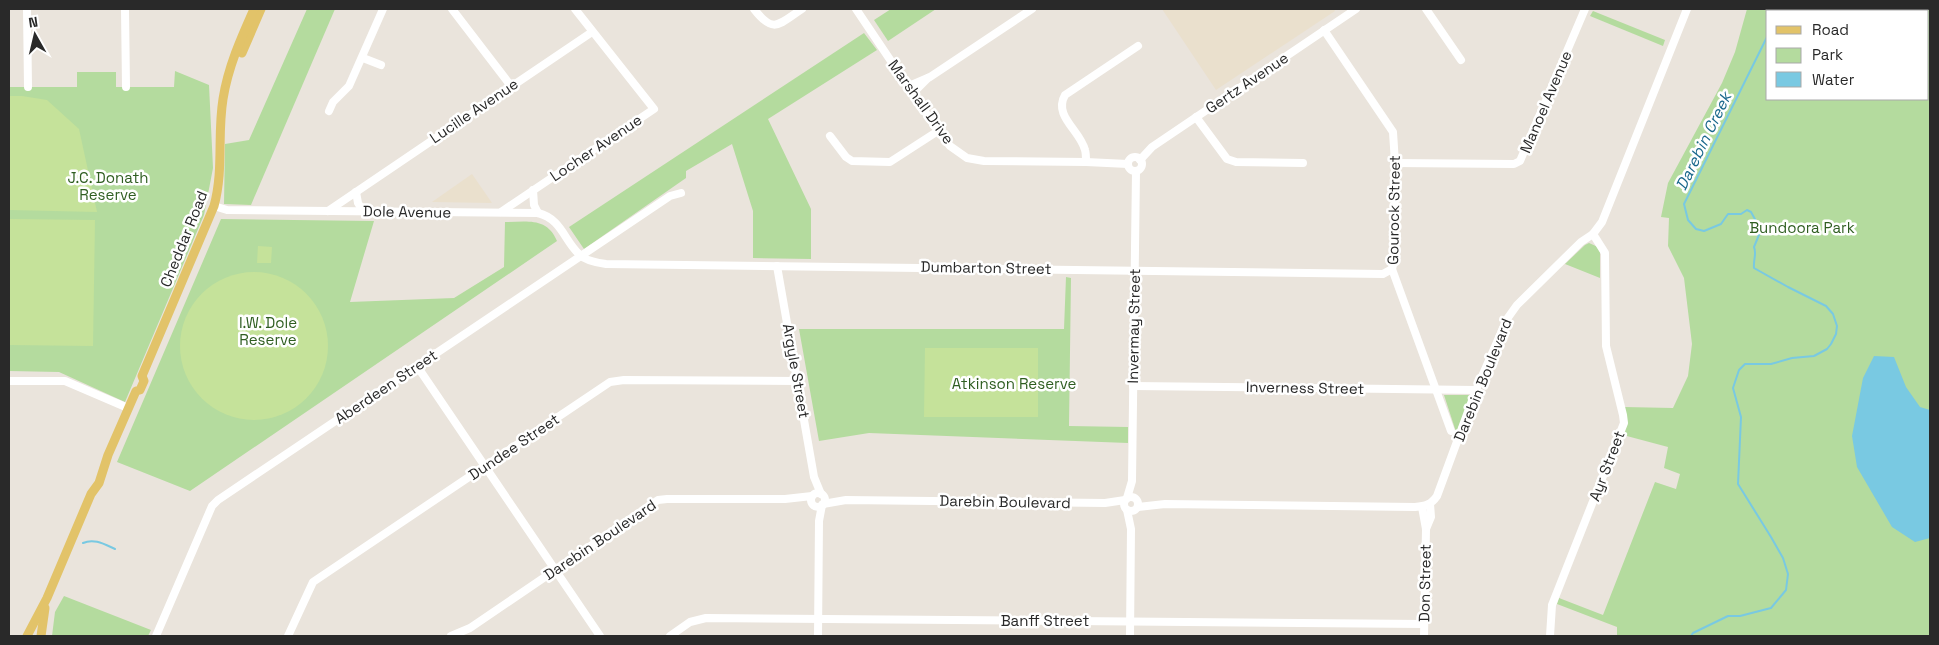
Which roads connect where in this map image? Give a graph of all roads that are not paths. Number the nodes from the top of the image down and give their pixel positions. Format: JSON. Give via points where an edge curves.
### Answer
{"nodes":[{"id":1,"x":27,"y":9,"type":"edge"},
{"id":2,"x":125,"y":9,"type":"edge"},
{"id":3,"x":254,"y":9,"type":"edge"},
{"id":4,"x":261,"y":9,"type":"edge"},
{"id":5,"x":383,"y":9,"type":"edge"},
{"id":6,"x":452,"y":9,"type":"edge"},
{"id":7,"x":575,"y":9,"type":"edge"},
{"id":8,"x":754,"y":9,"type":"edge"},
{"id":9,"x":802,"y":9,"type":"edge"},
{"id":10,"x":856,"y":9,"type":"edge"},
{"id":11,"x":1032,"y":9,"type":"edge"},
{"id":12,"x":1356,"y":9,"type":"edge"},
{"id":13,"x":1426,"y":9,"type":"edge"},
{"id":14,"x":1583,"y":9,"type":"edge"},
{"id":15,"x":1688,"y":9,"type":"edge"},
{"id":16,"x":1324,"y":30,"type":"junction"},
{"id":17,"x":592,"y":32,"type":"junction"},
{"id":18,"x":1138,"y":46,"type":"dead end"},
{"id":19,"x":363,"y":58,"type":"junction"},
{"id":20,"x":1461,"y":60,"type":"dead end"},
{"id":21,"x":381,"y":65,"type":"dead end"},
{"id":22,"x":228,"y":77,"type":"junction"},
{"id":23,"x":511,"y":86,"type":"junction"},
{"id":24,"x":28,"y":87,"type":"dead end"},
{"id":25,"x":126,"y":87,"type":"dead end"},
{"id":26,"x":911,"y":90,"type":"junction"},
{"id":27,"x":329,"y":111,"type":"dead end"},
{"id":28,"x":1196,"y":117,"type":"junction"},
{"id":29,"x":938,"y":131,"type":"junction"},
{"id":30,"x":830,"y":136,"type":"dead end"},
{"id":31,"x":1140,"y":160,"type":"junction"},
{"id":32,"x":1086,"y":162,"type":"junction"},
{"id":33,"x":1303,"y":163,"type":"dead end"},
{"id":34,"x":1395,"y":163,"type":"junction"},
{"id":35,"x":1128,"y":164,"type":"junction"},
{"id":36,"x":1136,"y":171,"type":"junction"},
{"id":37,"x":532,"y":190,"type":"junction"},
{"id":38,"x":356,"y":192,"type":"junction"},
{"id":39,"x":681,"y":193,"type":"dead end"},
{"id":40,"x":214,"y":206,"type":"junction"},
{"id":41,"x":328,"y":211,"type":"junction"},
{"id":42,"x":363,"y":211,"type":"junction"},
{"id":43,"x":501,"y":212,"type":"junction"},
{"id":44,"x":538,"y":213,"type":"junction"},
{"id":45,"x":1593,"y":234,"type":"junction"},
{"id":46,"x":580,"y":255,"type":"junction"},
{"id":47,"x":777,"y":266,"type":"junction"},
{"id":48,"x":1134,"y":269,"type":"junction"},
{"id":49,"x":1392,"y":269,"type":"junction"},
{"id":50,"x":417,"y":366,"type":"junction"},
{"id":51,"x":9,"y":381,"type":"edge"},
{"id":52,"x":797,"y":381,"type":"junction"},
{"id":53,"x":1133,"y":386,"type":"junction"},
{"id":54,"x":1436,"y":390,"type":"junction"},
{"id":55,"x":1476,"y":390,"type":"junction"},
{"id":56,"x":128,"y":408,"type":"junction"},
{"id":57,"x":1451,"y":431,"type":"dead end"},
{"id":58,"x":484,"y":466,"type":"junction"},
{"id":59,"x":817,"y":500,"type":"junction"},
{"id":60,"x":1131,"y":504,"type":"junction"},
{"id":61,"x":1426,"y":506,"type":"junction"},
{"id":62,"x":556,"y":570,"type":"junction"},
{"id":63,"x":47,"y":598,"type":"junction"},
{"id":64,"x":818,"y":618,"type":"junction"},
{"id":65,"x":1130,"y":622,"type":"junction"},
{"id":66,"x":1424,"y":624,"type":"junction"},
{"id":67,"x":459,"y":634,"type":"edge"},
{"id":68,"x":28,"y":636,"type":"edge"},
{"id":69,"x":41,"y":636,"type":"edge"},
{"id":70,"x":156,"y":636,"type":"edge"},
{"id":71,"x":288,"y":636,"type":"edge"},
{"id":72,"x":451,"y":636,"type":"edge"},
{"id":73,"x":600,"y":636,"type":"edge"},
{"id":74,"x":670,"y":636,"type":"edge"},
{"id":75,"x":818,"y":636,"type":"edge"},
{"id":76,"x":1130,"y":636,"type":"edge"},
{"id":77,"x":1424,"y":636,"type":"edge"},
{"id":78,"x":1550,"y":636,"type":"edge"}],
"edges":[{"from":1,"to":24,"type":"street"},
{"from":2,"to":25,"type":"street"},
{"from":3,"to":22,"type":"main road","name":"Cheddar Road"},
{"from":4,"to":22,"type":"main road","name":"Cheddar Road"},
{"from":5,"to":19,"type":"street"},
{"from":6,"to":23,"type":"street"},
{"from":7,"to":17,"type":"street","name":"Locher Avenue"},
{"from":8,"to":9,"type":"street","via":[[768,24],[774,25]]},
{"from":10,"to":26,"type":"street","name":"Marshall Drive"},
{"from":11,"to":26,"type":"street"},
{"from":12,"to":16,"type":"street","name":"Gertz Avenue"},
{"from":13,"to":20,"type":"street"},
{"from":14,"to":34,"type":"street","name":"Manoel Avenue","via":[[1520,161],[1514,164]]},
{"from":15,"to":45,"type":"street","name":"Darebin Boulevard","via":[[1602,222]]},
{"from":16,"to":28,"type":"street","name":"Gertz Avenue"},
{"from":16,"to":34,"type":"street","name":"Gourock Street","via":[[1393,132]]},
{"from":17,"to":23,"type":"street","name":"Lucille Avenue"},
{"from":17,"to":37,"type":"street","name":"Locher Avenue","via":[[654,110]]},
{"from":18,"to":32,"type":"street","via":[[1065,95],[1060,103],[1061,111],[1086,150]]},
{"from":19,"to":21,"type":"street"},
{"from":19,"to":27,"type":"street","via":[[349,86]]},
{"from":22,"to":40,"type":"main road","name":"Cheddar Road","via":[[223,99],[220,183]]},
{"from":23,"to":38,"type":"street","name":"Lucille Avenue"},
{"from":26,"to":29,"type":"street","name":"Marshall Drive"},
{"from":28,"to":31,"type":"street","name":"Gertz Avenue","via":[[1152,147]]},
{"from":28,"to":33,"type":"street","via":[[1227,159],[1236,162]]},
{"from":29,"to":30,"type":"street","via":[[890,162],[852,161]]},
{"from":29,"to":32,"type":"street","name":"Marshall Drive","via":[[950,146],[967,158],[984,162]]},
{"from":31,"to":35,"type":"street","via":[[1132,158]]},
{"from":31,"to":36,"type":"street","via":[[1141,167]]},
{"from":32,"to":35,"type":"street","name":"Marshall Drive"},
{"from":34,"to":49,"type":"street","name":"Gourock Street"},
{"from":35,"to":36,"type":"street","via":[[1131,170]]},
{"from":36,"to":48,"type":"street","name":"Invermay Street"},
{"from":37,"to":43,"type":"street","name":"Locher Avenue"},
{"from":37,"to":44,"type":"street"},
{"from":38,"to":41,"type":"street","name":"Lucille Avenue"},
{"from":38,"to":42,"type":"street"},
{"from":39,"to":46,"type":"street","name":"Aberdeen Street","via":[[670,196]]},
{"from":40,"to":41,"type":"street","name":"Dole Avenue","via":[[227,210]]},
{"from":40,"to":56,"type":"main road","name":"Cheddar Road","via":[[142,376],[144,381]]},
{"from":41,"to":42,"type":"street","name":"Dole Avenue"},
{"from":42,"to":43,"type":"street","name":"Dole Avenue"},
{"from":43,"to":44,"type":"street","name":"Dole Avenue"},
{"from":44,"to":46,"type":"street","name":"Dole Avenue","via":[[559,225]]},
{"from":45,"to":55,"type":"street","name":"Darebin Boulevard","via":[[1511,312]]},
{"from":45,"to":78,"type":"street","name":"Ayr Street","via":[[1605,253],[1606,346],[1624,423],[1552,605]]},
{"from":46,"to":47,"type":"street","name":"Dumbarton Street","via":[[606,264]]},
{"from":46,"to":50,"type":"street","name":"Aberdeen Street"},
{"from":47,"to":48,"type":"street","name":"Dumbarton Street"},
{"from":47,"to":52,"type":"street","name":"Argyle Street"},
{"from":48,"to":49,"type":"street","name":"Dumbarton Street","via":[[1383,274]]},
{"from":48,"to":53,"type":"street","name":"Invermay Street"},
{"from":49,"to":54,"type":"street","name":"Gourock Street"},
{"from":50,"to":58,"type":"street"},
{"from":50,"to":70,"type":"street","name":"Aberdeen Street","via":[[212,506]]},
{"from":51,"to":56,"type":"street","via":[[65,381]]},
{"from":52,"to":58,"type":"street","name":"Dundee Street","via":[[610,382]]},
{"from":52,"to":59,"type":"street","name":"Argyle Street"},
{"from":53,"to":54,"type":"street","name":"Inverness Street"},
{"from":53,"to":60,"type":"street","name":"Invermay Street"},
{"from":54,"to":55,"type":"street","name":"Inverness Street"},
{"from":54,"to":57,"type":"street","name":"Gourock Street"},
{"from":55,"to":61,"type":"street","name":"Darebin Boulevard","via":[[1437,496]]},
{"from":56,"to":63,"type":"main road","name":"Cheddar Road","via":[[99,483],[91,494]]},
{"from":58,"to":62,"type":"street"},
{"from":58,"to":71,"type":"street","name":"Dundee Street","via":[[313,582]]},
{"from":59,"to":60,"type":"street","name":"Darebin Boulevard"},
{"from":59,"to":62,"type":"street","name":"Darebin Boulevard","via":[[658,500]]},
{"from":59,"to":64,"type":"street","name":"Argyle Street"},
{"from":60,"to":61,"type":"street","name":"Darebin Boulevard"},
{"from":60,"to":65,"type":"street","name":"Invermay Street"},
{"from":61,"to":66,"type":"street","name":"Don Street","via":[[1431,517],[1426,529]]},
{"from":62,"to":67,"type":"street","name":"Darebin Boulevard"},
{"from":62,"to":73,"type":"street"},
{"from":63,"to":68,"type":"main road","name":"Cheddar Road"},
{"from":63,"to":69,"type":"main road","name":"Cheddar Road"},
{"from":64,"to":65,"type":"street","name":"Banff Street"},
{"from":64,"to":74,"type":"street","name":"Banff Street","via":[[706,618],[690,622]]},
{"from":64,"to":75,"type":"street","name":"Argyle Street"},
{"from":65,"to":66,"type":"street","name":"Banff Street"},
{"from":65,"to":76,"type":"street","name":"Invermay Street"},
{"from":66,"to":77,"type":"street","name":"Don Street"},
{"from":67,"to":72,"type":"street","name":"Darebin Boulevard"}]}
